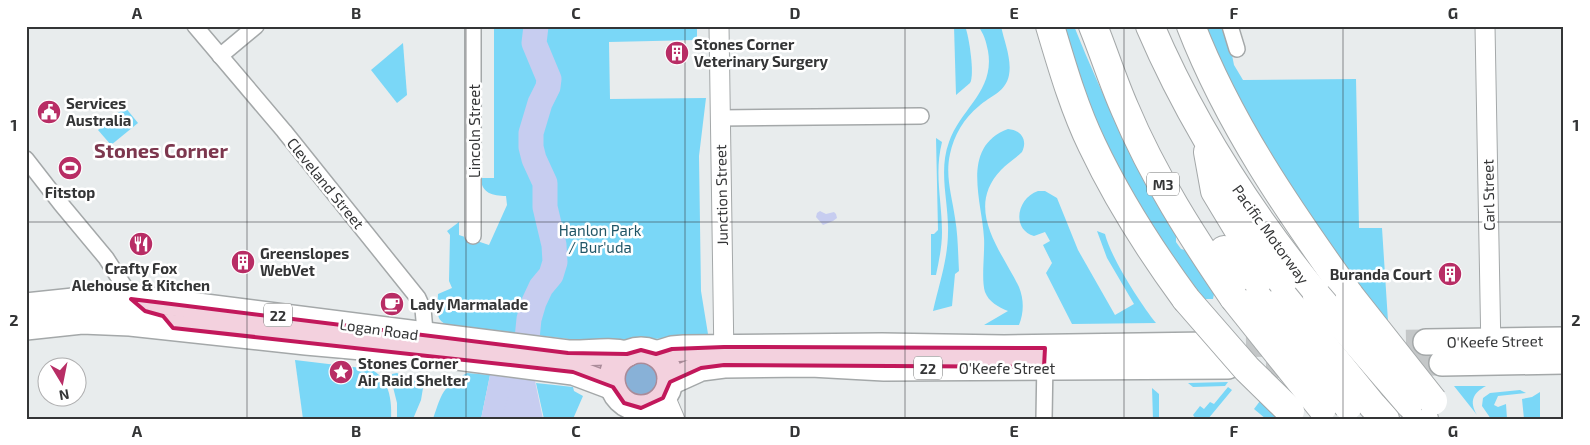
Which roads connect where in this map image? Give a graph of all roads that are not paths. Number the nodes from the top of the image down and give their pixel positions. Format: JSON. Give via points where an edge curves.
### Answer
{"nodes":[{"id":1,"x":196,"y":26,"type":"edge"},
{"id":2,"x":256,"y":26,"type":"edge"},
{"id":3,"x":473,"y":26,"type":"edge"},
{"id":4,"x":719,"y":26,"type":"edge"},
{"id":5,"x":1050,"y":26,"type":"edge"},
{"id":6,"x":1094,"y":26,"type":"edge"},
{"id":7,"x":1150,"y":26,"type":"edge"},
{"id":8,"x":1191,"y":26,"type":"edge"},
{"id":9,"x":1230,"y":26,"type":"edge"},
{"id":10,"x":1485,"y":26,"type":"edge"},
{"id":11,"x":1237,"y":49,"type":"dead end"},
{"id":12,"x":220,"y":56,"type":"junction"},
{"id":13,"x":922,"y":116,"type":"dead end"},
{"id":14,"x":720,"y":118,"type":"junction"},
{"id":15,"x":1206,"y":136,"type":"junction"},
{"id":16,"x":26,"y":159,"type":"edge"},
{"id":17,"x":474,"y":236,"type":"dead end"},
{"id":18,"x":1258,"y":298,"type":"junction"},
{"id":19,"x":131,"y":299,"type":"junction"},
{"id":20,"x":26,"y":306,"type":"edge"},
{"id":21,"x":26,"y":328,"type":"edge"},
{"id":22,"x":173,"y":328,"type":"junction"},
{"id":23,"x":1564,"y":340,"type":"edge"},
{"id":24,"x":1426,"y":342,"type":"tunnel mouth"},
{"id":25,"x":427,"y":344,"type":"junction"},
{"id":26,"x":1209,"y":345,"type":"tunnel mouth"},
{"id":27,"x":1491,"y":352,"type":"junction"},
{"id":28,"x":627,"y":354,"type":"junction"},
{"id":29,"x":656,"y":354,"type":"junction"},
{"id":30,"x":724,"y":356,"type":"junction"},
{"id":31,"x":1045,"y":358,"type":"junction"},
{"id":32,"x":1564,"y":361,"type":"edge"},
{"id":33,"x":574,"y":363,"type":"junction"},
{"id":34,"x":1442,"y":363,"type":"tunnel mouth"},
{"id":35,"x":1228,"y":366,"type":"tunnel mouth"},
{"id":36,"x":613,"y":387,"type":"junction"},
{"id":37,"x":668,"y":400,"type":"edge"},
{"id":38,"x":1426,"y":410,"type":"edge"},
{"id":39,"x":636,"y":413,"type":"edge"},
{"id":40,"x":1338,"y":413,"type":"edge"},
{"id":41,"x":1044,"y":419,"type":"edge"}],
"edges":[{"from":1,"to":12,"type":"street","name":"Cleveland Street"},
{"from":2,"to":12,"type":"street"},
{"from":3,"to":17,"type":"street","name":"Lincoln Street"},
{"from":4,"to":14,"type":"street","name":"Junction Street"},
{"from":5,"to":40,"type":"highway","bridge":true,"via":[[1092,144],[1136,227],[1186,299],[1247,369]]},
{"from":6,"to":18,"type":"highway","number":"M3","via":[[1125,108],[1188,228]]},
{"from":7,"to":15,"type":"highway","name":"Pacific Motorway"},
{"from":8,"to":38,"type":"highway","bridge":true,"via":[[1237,126],[1309,240]]},
{"from":9,"to":11,"type":"street"},
{"from":10,"to":27,"type":"street","name":"Carl Street"},
{"from":12,"to":25,"type":"street","name":"Cleveland Street","via":[[415,293],[422,309]]},
{"from":13,"to":14,"type":"street"},
{"from":14,"to":30,"type":"street","name":"Junction Street"},
{"from":15,"to":18,"type":"highway","via":[[1215,191],[1244,239]]},
{"from":15,"to":38,"type":"highway","name":"Pacific Motorway","bridge":true,"via":[[1248,205],[1290,263],[1317,296]]},
{"from":16,"to":19,"type":"street","via":[[106,258]]},
{"from":18,"to":40,"type":"highway","number":"M3","bridge":true},
{"from":18,"to":40,"type":"highway","bridge":true},
{"from":19,"to":20,"type":"highway","number":"22","via":[[92,298]]},
{"from":19,"to":22,"type":"street","via":[[145,311],[163,316]]},
{"from":19,"to":25,"type":"highway","name":"Logan Road","number":"22","via":[[298,318]]},
{"from":21,"to":22,"type":"highway","number":"22","via":[[82,321]]},
{"from":22,"to":25,"type":"highway","name":"Logan Road","number":"22","via":[[306,342]]},
{"from":23,"to":27,"type":"highway","name":"O'Keefe Street"},
{"from":24,"to":27,"type":"highway","name":"O'Keefe Street"},
{"from":25,"to":33,"type":"highway","name":"Logan Road","number":"22"},
{"from":26,"to":31,"type":"highway","name":"O'Keefe Street","number":"22"},
{"from":27,"to":32,"type":"highway","name":"O'Keefe Street"},
{"from":27,"to":34,"type":"highway","name":"O'Keefe Street"},
{"from":28,"to":29,"type":"highway","number":"22","via":[[641,350]]},
{"from":28,"to":33,"type":"highway","name":"Logan Road","number":"22","via":[[617,351]]},
{"from":28,"to":36,"type":"highway","via":[[613,372]]},
{"from":29,"to":30,"type":"highway","name":"O'Keefe Street","number":"22","via":[[672,348]]},
{"from":29,"to":37,"type":"highway","via":[[667,366]]},
{"from":30,"to":31,"type":"highway","name":"O'Keefe Street","number":"22","via":[[882,346]]},
{"from":30,"to":37,"type":"highway","name":"O'Keefe Street","number":"22","via":[[701,368]]},
{"from":31,"to":35,"type":"highway","name":"O'Keefe Street","number":"22"},
{"from":31,"to":41,"type":"street"},
{"from":33,"to":36,"type":"highway","name":"Logan Road","number":"22"},
{"from":36,"to":39,"type":"highway","number":"22","via":[[617,396]]},
{"from":37,"to":39,"type":"highway","number":"22"}]}
